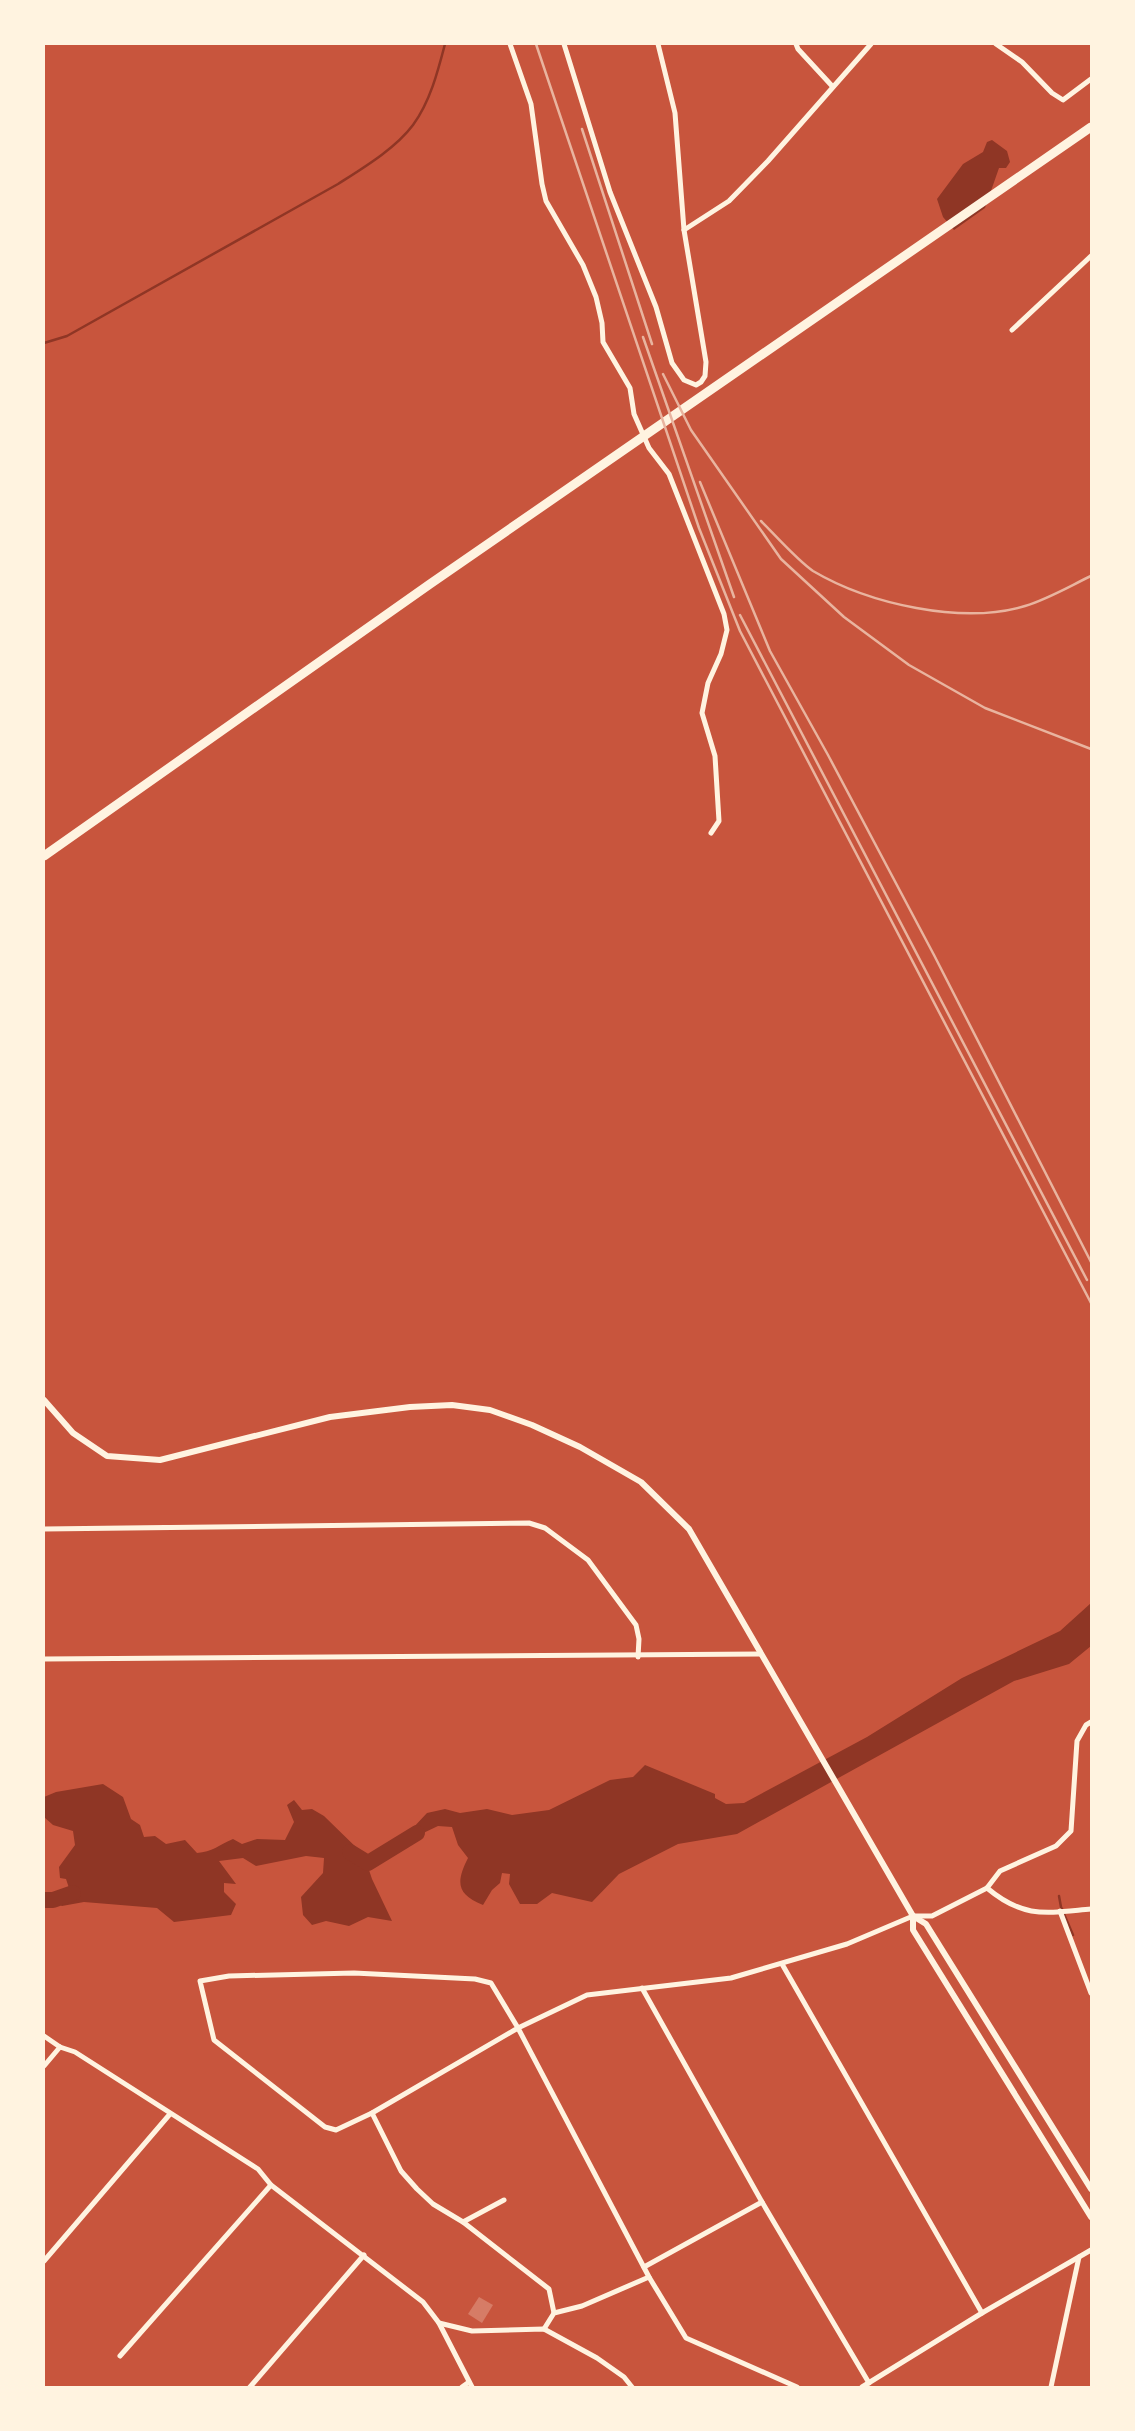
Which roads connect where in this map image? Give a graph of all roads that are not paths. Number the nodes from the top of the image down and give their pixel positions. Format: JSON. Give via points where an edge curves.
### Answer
{"nodes":[{"id":1,"x":510,"y":44,"type":"edge"},
{"id":2,"x":564,"y":44,"type":"edge"},
{"id":3,"x":658,"y":44,"type":"edge"},
{"id":4,"x":796,"y":44,"type":"edge"},
{"id":5,"x":871,"y":44,"type":"edge"},
{"id":6,"x":996,"y":44,"type":"edge"},
{"id":7,"x":1091,"y":79,"type":"edge"},
{"id":8,"x":834,"y":87,"type":"junction"},
{"id":9,"x":1091,"y":127,"type":"edge"},
{"id":10,"x":684,"y":230,"type":"junction"},
{"id":11,"x":1091,"y":256,"type":"edge"},
{"id":12,"x":1012,"y":330,"type":"dead end"},
{"id":13,"x":711,"y":834,"type":"dead end"},
{"id":14,"x":44,"y":856,"type":"edge"},
{"id":15,"x":44,"y":1400,"type":"edge"},
{"id":16,"x":44,"y":1530,"type":"edge"},
{"id":17,"x":762,"y":1654,"type":"junction"},
{"id":18,"x":638,"y":1656,"type":"junction"},
{"id":19,"x":44,"y":1659,"type":"edge"},
{"id":20,"x":1091,"y":1722,"type":"edge"},
{"id":21,"x":987,"y":1888,"type":"junction"},
{"id":22,"x":1091,"y":1909,"type":"edge"},
{"id":23,"x":1063,"y":1911,"type":"junction"},
{"id":24,"x":913,"y":1916,"type":"junction"},
{"id":25,"x":782,"y":1964,"type":"junction"},
{"id":26,"x":642,"y":1988,"type":"junction"},
{"id":27,"x":1091,"y":1993,"type":"edge"},
{"id":28,"x":518,"y":2028,"type":"junction"},
{"id":29,"x":44,"y":2036,"type":"edge"},
{"id":30,"x":60,"y":2047,"type":"junction"},
{"id":31,"x":44,"y":2066,"type":"edge"},
{"id":32,"x":372,"y":2113,"type":"junction"},
{"id":33,"x":170,"y":2114,"type":"junction"},
{"id":34,"x":271,"y":2184,"type":"junction"},
{"id":35,"x":1091,"y":2189,"type":"edge"},
{"id":36,"x":504,"y":2200,"type":"dead end"},
{"id":37,"x":762,"y":2202,"type":"junction"},
{"id":38,"x":1091,"y":2217,"type":"edge"},
{"id":39,"x":464,"y":2222,"type":"junction"},
{"id":40,"x":1091,"y":2250,"type":"edge"},
{"id":41,"x":364,"y":2255,"type":"junction"},
{"id":42,"x":1079,"y":2257,"type":"junction"},
{"id":43,"x":44,"y":2261,"type":"edge"},
{"id":44,"x":644,"y":2267,"type":"junction"},
{"id":45,"x":649,"y":2277,"type":"junction"},
{"id":46,"x":554,"y":2313,"type":"junction"},
{"id":47,"x":982,"y":2313,"type":"junction"},
{"id":48,"x":440,"y":2323,"type":"junction"},
{"id":49,"x":544,"y":2330,"type":"junction"},
{"id":50,"x":120,"y":2356,"type":"dead end"},
{"id":51,"x":869,"y":2383,"type":"junction"},
{"id":52,"x":471,"y":2385,"type":"edge"},
{"id":53,"x":250,"y":2387,"type":"edge"},
{"id":54,"x":462,"y":2387,"type":"edge"},
{"id":55,"x":632,"y":2387,"type":"edge"},
{"id":56,"x":796,"y":2387,"type":"edge"},
{"id":57,"x":862,"y":2387,"type":"edge"},
{"id":58,"x":1050,"y":2387,"type":"edge"}],
"edges":[{"from":1,"to":13,"type":"street","via":[[531,104],[546,201],[583,265],[596,297],[603,342],[630,388],[634,414],[649,448],[669,474],[724,614],[727,630],[708,683],[702,713],[715,756],[720,821]]},
{"from":2,"to":10,"type":"street","via":[[610,192],[656,307],[672,363],[684,380],[696,385],[704,376],[706,362]]},
{"from":3,"to":10,"type":"street","via":[[676,113]]},
{"from":4,"to":8,"type":"street"},
{"from":5,"to":8,"type":"street"},
{"from":6,"to":7,"type":"street","via":[[1022,62],[1052,94],[1063,100]]},
{"from":8,"to":10,"type":"street","via":[[729,201]]},
{"from":9,"to":14,"type":"highway","via":[[417,593]]},
{"from":11,"to":12,"type":"street"},
{"from":15,"to":17,"type":"street","via":[[73,1433],[107,1456],[160,1460],[330,1417],[452,1405],[490,1410],[580,1447],[641,1482],[689,1529]]},
{"from":16,"to":18,"type":"street","via":[[529,1523],[545,1528],[588,1560],[636,1625]]},
{"from":17,"to":18,"type":"street"},
{"from":17,"to":24,"type":"street"},
{"from":18,"to":19,"type":"street"},
{"from":20,"to":21,"type":"street","via":[[1077,1741],[1071,1831],[1056,1846],[1000,1871]]},
{"from":21,"to":23,"type":"street","via":[[1003,1902],[1036,1914]]},
{"from":21,"to":24,"type":"street","via":[[932,1916]]},
{"from":22,"to":23,"type":"street"},
{"from":23,"to":27,"type":"street"},
{"from":24,"to":25,"type":"street","via":[[847,1944]]},
{"from":24,"to":35,"type":"street","via":[[926,1924]]},
{"from":24,"to":38,"type":"street","via":[[913,1930]]},
{"from":25,"to":26,"type":"street","via":[[731,1978]]},
{"from":25,"to":47,"type":"street"},
{"from":26,"to":28,"type":"street","via":[[587,1995]]},
{"from":26,"to":37,"type":"street"},
{"from":28,"to":32,"type":"street"},
{"from":28,"to":32,"type":"street","via":[[491,1983],[475,1979],[354,1973],[229,1976],[200,1981],[214,2040],[325,2128],[336,2130]]},
{"from":28,"to":44,"type":"street"},
{"from":29,"to":30,"type":"street"},
{"from":30,"to":31,"type":"street"},
{"from":30,"to":33,"type":"street","via":[[75,2052]]},
{"from":32,"to":39,"type":"street","via":[[401,2171],[434,2204]]},
{"from":33,"to":34,"type":"street","via":[[258,2169]]},
{"from":33,"to":43,"type":"street"},
{"from":34,"to":41,"type":"street"},
{"from":34,"to":50,"type":"street"},
{"from":36,"to":39,"type":"street"},
{"from":37,"to":44,"type":"street"},
{"from":37,"to":51,"type":"street"},
{"from":39,"to":46,"type":"street","via":[[548,2289]]},
{"from":40,"to":42,"type":"street"},
{"from":41,"to":48,"type":"street","via":[[423,2302]]},
{"from":41,"to":53,"type":"street"},
{"from":42,"to":47,"type":"street"},
{"from":42,"to":58,"type":"street"},
{"from":44,"to":45,"type":"street"},
{"from":45,"to":46,"type":"street","via":[[582,2306]]},
{"from":45,"to":56,"type":"street","via":[[686,2338]]},
{"from":46,"to":49,"type":"street"},
{"from":47,"to":51,"type":"street"},
{"from":48,"to":49,"type":"street","via":[[472,2330]]},
{"from":48,"to":52,"type":"street"},
{"from":49,"to":55,"type":"street","via":[[597,2358],[624,2377]]},
{"from":51,"to":57,"type":"street"},
{"from":52,"to":54,"type":"street"}]}
